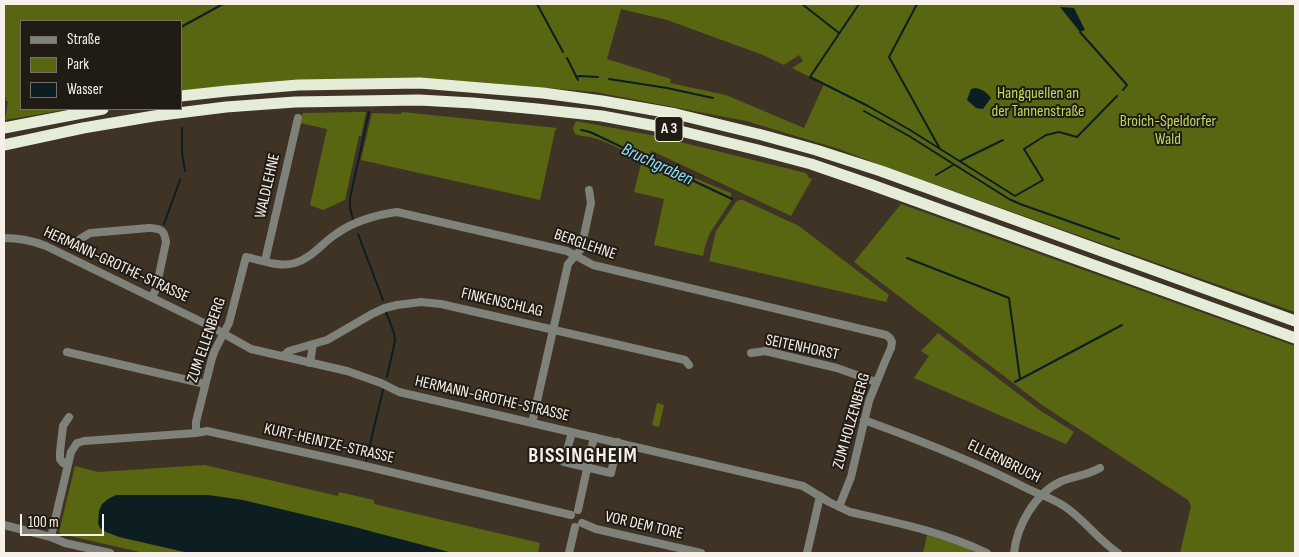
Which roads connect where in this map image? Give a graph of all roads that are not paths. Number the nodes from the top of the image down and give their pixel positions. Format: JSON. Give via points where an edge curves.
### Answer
{"nodes":[{"id":1,"x":182,"y":96,"type":"edge"},
{"id":2,"x":98,"y":110,"type":"edge"},
{"id":3,"x":298,"y":118,"type":"dead end"},
{"id":4,"x":9,"y":127,"type":"edge"},
{"id":5,"x":8,"y":144,"type":"edge"},
{"id":6,"x":589,"y":190,"type":"dead end"},
{"id":7,"x":4,"y":238,"type":"edge"},
{"id":8,"x":80,"y":239,"type":"dead end"},
{"id":9,"x":575,"y":255,"type":"junction"},
{"id":10,"x":246,"y":257,"type":"joint"},
{"id":11,"x":264,"y":261,"type":"junction"},
{"id":12,"x":152,"y":297,"type":"junction"},
{"id":13,"x":1295,"y":321,"type":"edge"},
{"id":14,"x":553,"y":329,"type":"junction"},
{"id":15,"x":224,"y":334,"type":"junction"},
{"id":16,"x":1295,"y":338,"type":"edge"},
{"id":17,"x":892,"y":342,"type":"joint"},
{"id":18,"x":313,"y":344,"type":"junction"},
{"id":19,"x":67,"y":352,"type":"dead end"},
{"id":20,"x":751,"y":353,"type":"dead end"},
{"id":21,"x":283,"y":356,"type":"junction"},
{"id":22,"x":310,"y":362,"type":"junction"},
{"id":23,"x":689,"y":365,"type":"dead end"},
{"id":24,"x":876,"y":382,"type":"junction"},
{"id":25,"x":205,"y":384,"type":"junction"},
{"id":26,"x":69,"y":417,"type":"dead end"},
{"id":27,"x":864,"y":420,"type":"junction"},
{"id":28,"x":532,"y":423,"type":"junction"},
{"id":29,"x":572,"y":432,"type":"junction"},
{"id":30,"x":196,"y":433,"type":"junction"},
{"id":31,"x":594,"y":437,"type":"junction"},
{"id":32,"x":618,"y":442,"type":"junction"},
{"id":33,"x":68,"y":465,"type":"junction"},
{"id":34,"x":587,"y":468,"type":"junction"},
{"id":35,"x":1100,"y":468,"type":"dead end"},
{"id":36,"x":820,"y":496,"type":"junction"},
{"id":37,"x":1042,"y":496,"type":"junction"},
{"id":38,"x":839,"y":507,"type":"junction"},
{"id":39,"x":578,"y":510,"type":"junction"},
{"id":40,"x":571,"y":515,"type":"junction"},
{"id":41,"x":578,"y":525,"type":"junction"},
{"id":42,"x":4,"y":526,"type":"edge"},
{"id":43,"x":51,"y":537,"type":"junction"},
{"id":44,"x":110,"y":553,"type":"edge"},
{"id":45,"x":569,"y":553,"type":"edge"},
{"id":46,"x":701,"y":553,"type":"edge"},
{"id":47,"x":807,"y":553,"type":"edge"},
{"id":48,"x":987,"y":553,"type":"edge"},
{"id":49,"x":1014,"y":553,"type":"edge"},
{"id":50,"x":1118,"y":553,"type":"edge"}],
"edges":[{"from":1,"to":13,"type":"highway","number":"A 3","via":[[298,85],[420,83],[543,93],[676,114],[807,147],[881,171]]},
{"from":2,"to":4,"type":"highway"},
{"from":3,"to":11,"type":"street","name":"WALDLEHNE"},
{"from":5,"to":16,"type":"highway","number":"A 3","via":[[154,116],[296,102],[428,100],[602,116],[672,129],[811,164]]},
{"from":6,"to":9,"type":"street","via":[[590,210],[581,248]]},
{"from":7,"to":12,"type":"street","name":"HERMANN-GROTHE-STRASSE","via":[[31,240]]},
{"from":8,"to":12,"type":"street","via":[[90,232],[149,228],[162,231],[166,242]]},
{"from":9,"to":11,"type":"street","name":"BERGLEHNE","via":[[398,212],[356,223],[296,263]]},
{"from":9,"to":14,"type":"street","via":[[568,264]]},
{"from":9,"to":17,"type":"street","name":"BERGLEHNE","via":[[593,265],[886,335]]},
{"from":10,"to":11,"type":"street","name":"BERGLEHNE"},
{"from":10,"to":15,"type":"street","name":"ZUM ELLENBERG"},
{"from":12,"to":15,"type":"street","name":"HERMANN-GROTHE-STRASSE"},
{"from":14,"to":18,"type":"street","name":"FINKENSCHLAG","via":[[421,302],[385,308],[327,340]]},
{"from":14,"to":23,"type":"street","name":"FINKENSCHLAG","via":[[685,360]]},
{"from":14,"to":28,"type":"street"},
{"from":15,"to":21,"type":"street","name":"HERMANN-GROTHE-STRASSE","via":[[251,349]]},
{"from":15,"to":25,"type":"street","name":"ZUM ELLENBERG","via":[[215,350]]},
{"from":17,"to":24,"type":"street","name":"ZUM HOLZENBERG"},
{"from":18,"to":21,"type":"street","name":"FINKENSCHLAG"},
{"from":18,"to":22,"type":"street"},
{"from":19,"to":25,"type":"street"},
{"from":20,"to":24,"type":"street","name":"SEITENHORST","via":[[765,352],[837,368]]},
{"from":21,"to":22,"type":"street","name":"HERMANN-GROTHE-STRASSE"},
{"from":22,"to":28,"type":"street","name":"HERMANN-GROTHE-STRASSE","via":[[347,371],[399,392]]},
{"from":24,"to":27,"type":"street","name":"ZUM HOLZENBERG"},
{"from":25,"to":30,"type":"street","name":"ZUM ELLENBERG"},
{"from":26,"to":33,"type":"street","via":[[63,426],[60,452],[60,459]]},
{"from":27,"to":37,"type":"street","name":"ELLERNBRUCH","via":[[954,454]]},
{"from":27,"to":38,"type":"street","name":"ZUM HOLZENBERG","via":[[851,477]]},
{"from":28,"to":29,"type":"street","name":"HERMANN-GROTHE-STRASSE"},
{"from":29,"to":31,"type":"street","name":"HERMANN-GROTHE-STRASSE"},
{"from":29,"to":34,"type":"street","via":[[564,462]]},
{"from":30,"to":33,"type":"street","name":"KURT-HEINTZE-STRASSE","via":[[84,441],[77,443]]},
{"from":30,"to":40,"type":"street","name":"KURT-HEINTZE-STRASSE","via":[[212,432]]},
{"from":31,"to":32,"type":"street","name":"HERMANN-GROTHE-STRASSE"},
{"from":31,"to":34,"type":"street"},
{"from":32,"to":34,"type":"street","via":[[611,473]]},
{"from":32,"to":36,"type":"street","name":"HERMANN-GROTHE-STRASSE","via":[[803,486]]},
{"from":33,"to":43,"type":"street"},
{"from":34,"to":39,"type":"street"},
{"from":35,"to":37,"type":"street","via":[[1062,481]]},
{"from":36,"to":38,"type":"street","name":"HERMANN-GROTHE-STRASSE"},
{"from":36,"to":47,"type":"street"},
{"from":37,"to":49,"type":"street","via":[[1021,525]]},
{"from":37,"to":50,"type":"street","name":"ELLERNBRUCH","via":[[1062,504]]},
{"from":38,"to":48,"type":"street","name":"HERMANN-GROTHE-STRASSE","via":[[928,530]]},
{"from":39,"to":40,"type":"street"},
{"from":39,"to":41,"type":"street","via":[[584,514]]},
{"from":40,"to":41,"type":"street","via":[[572,526]]},
{"from":41,"to":45,"type":"street"},
{"from":41,"to":46,"type":"street","name":"VOR DEM TORE"},
{"from":42,"to":43,"type":"street"},
{"from":43,"to":44,"type":"street"}]}
